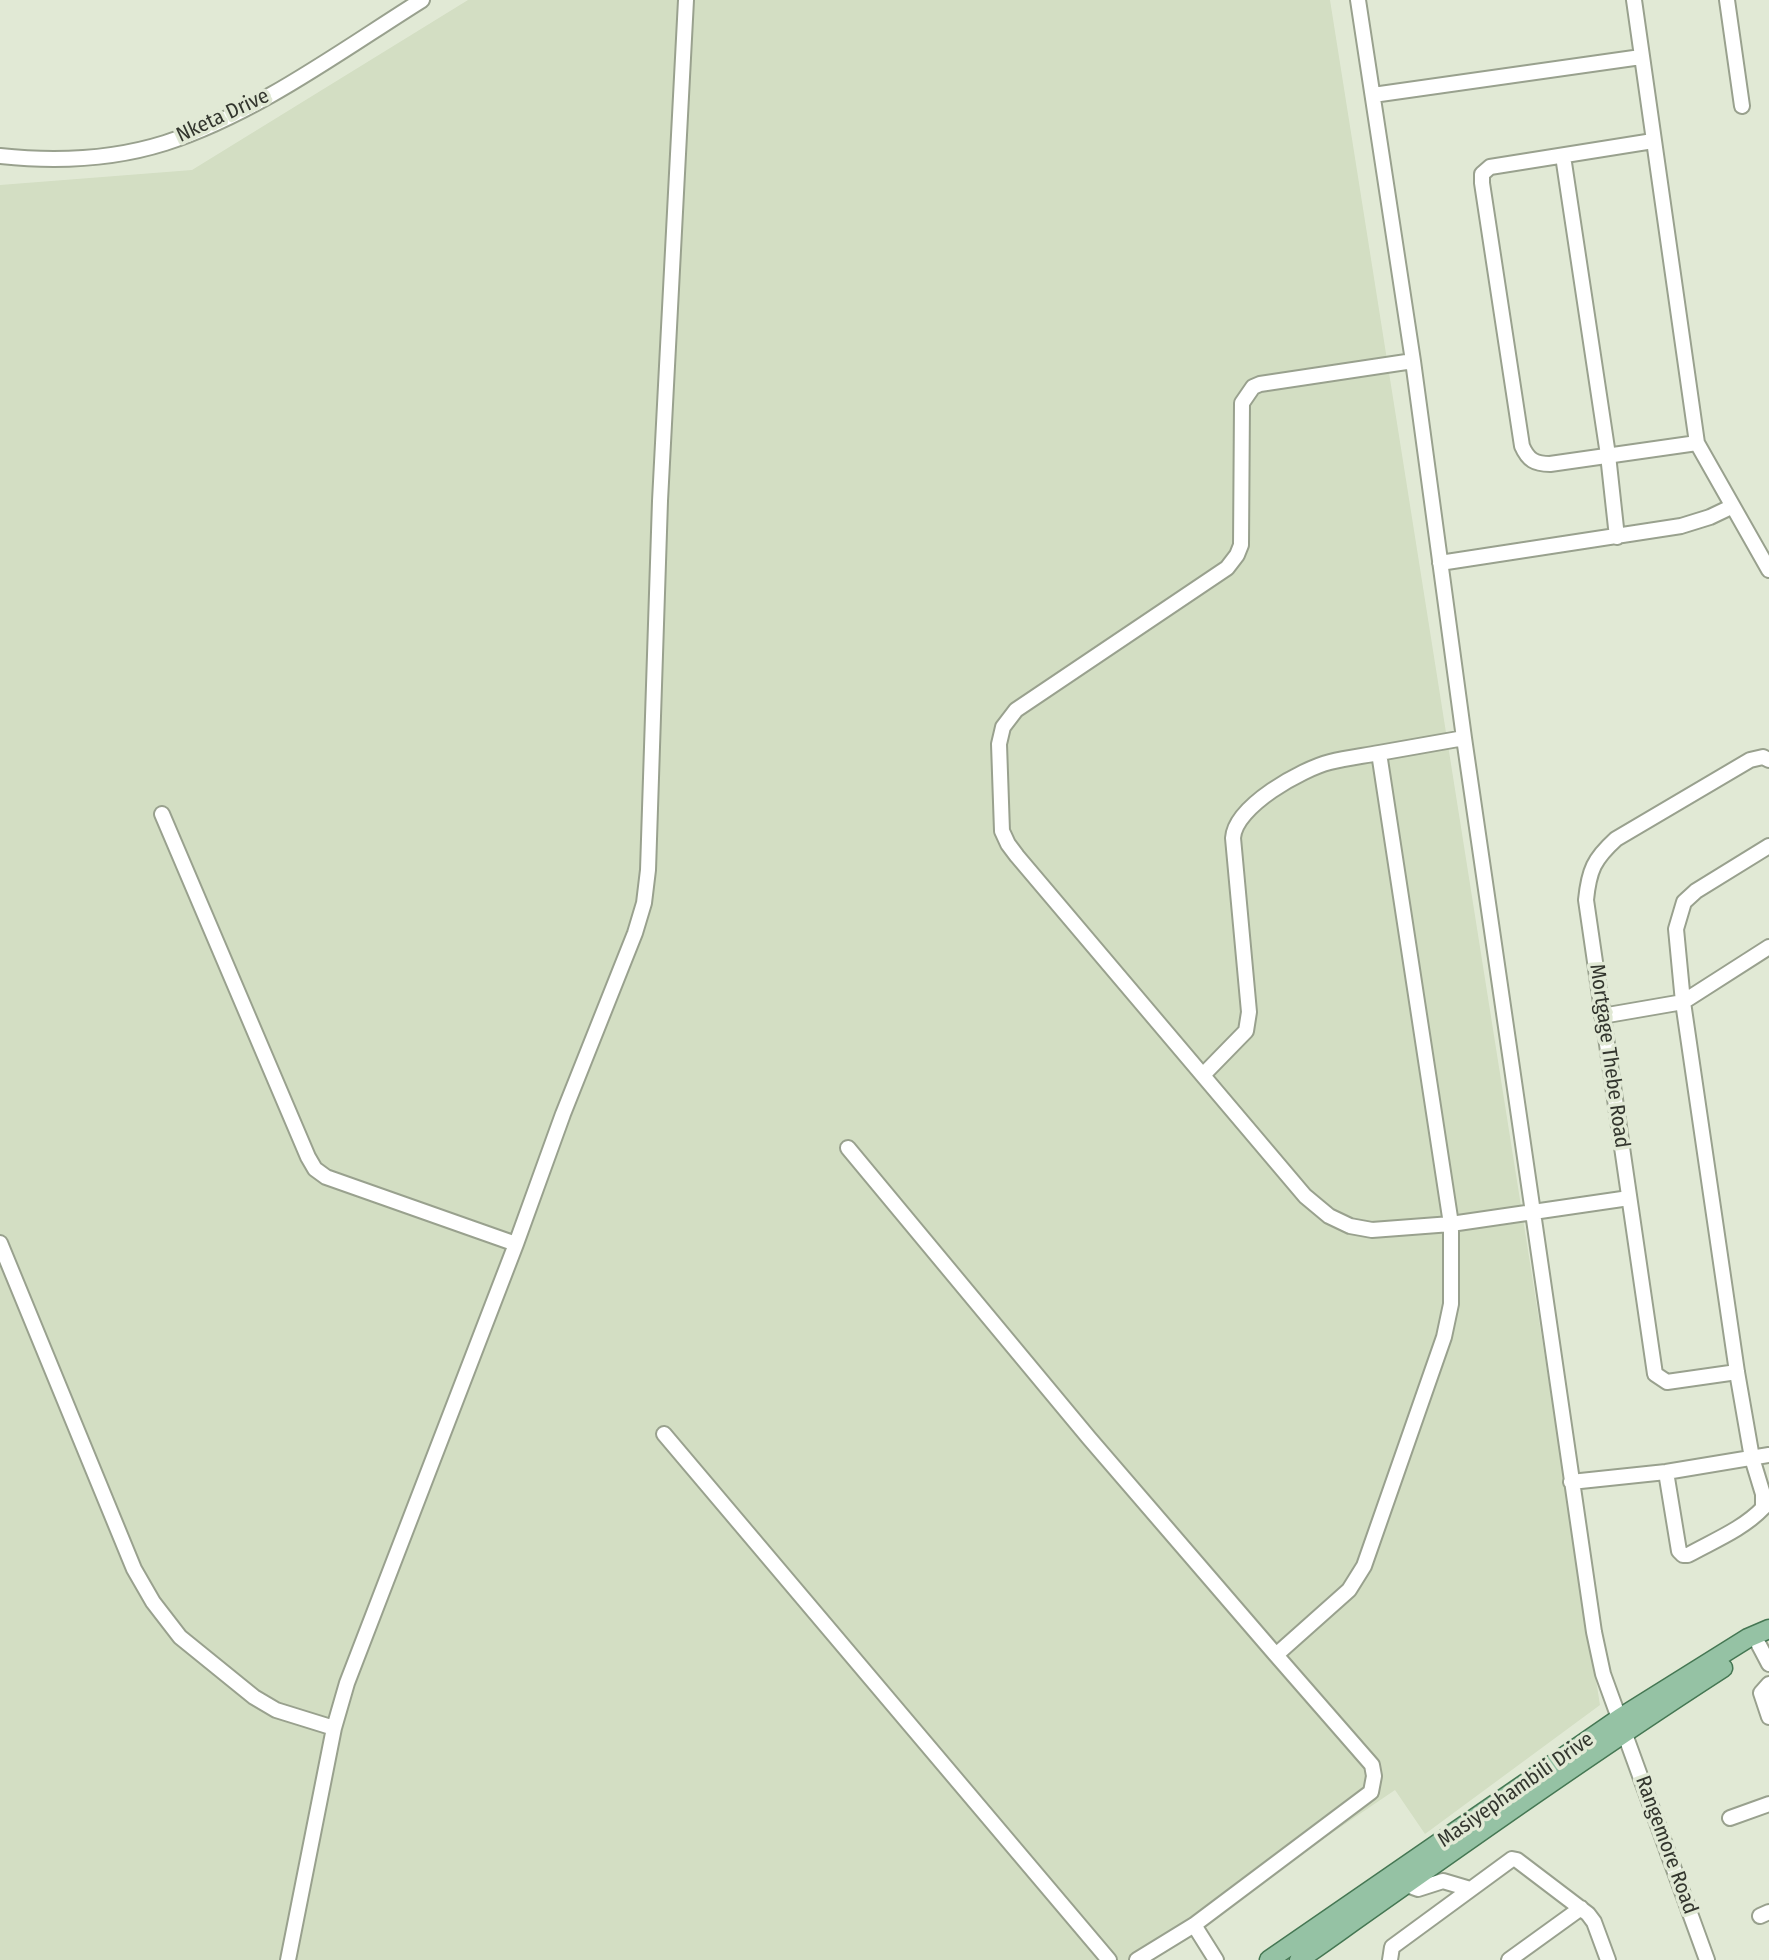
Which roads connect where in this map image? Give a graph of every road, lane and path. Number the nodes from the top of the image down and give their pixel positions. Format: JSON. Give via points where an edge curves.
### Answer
{"nodes":[{"id":1,"x":422,"y":0,"type":"edge"},
{"id":2,"x":685,"y":0,"type":"edge"},
{"id":3,"x":1358,"y":0,"type":"edge"},
{"id":4,"x":1634,"y":0,"type":"edge"},
{"id":5,"x":1727,"y":0,"type":"edge"},
{"id":6,"x":1641,"y":57,"type":"junction"},
{"id":7,"x":1373,"y":96,"type":"junction"},
{"id":8,"x":1742,"y":106,"type":"dead end"},
{"id":9,"x":1653,"y":141,"type":"junction"},
{"id":10,"x":0,"y":156,"type":"edge"},
{"id":11,"x":1563,"y":156,"type":"junction"},
{"id":12,"x":1413,"y":361,"type":"junction"},
{"id":13,"x":1697,"y":443,"type":"junction"},
{"id":14,"x":1608,"y":455,"type":"junction"},
{"id":15,"x":1731,"y":507,"type":"junction"},
{"id":16,"x":1617,"y":537,"type":"junction"},
{"id":17,"x":1440,"y":563,"type":"junction"},
{"id":18,"x":1769,"y":570,"type":"edge"},
{"id":19,"x":1464,"y":738,"type":"junction"},
{"id":20,"x":1379,"y":753,"type":"junction"},
{"id":21,"x":1769,"y":760,"type":"edge"},
{"id":22,"x":162,"y":814,"type":"dead end"},
{"id":23,"x":1769,"y":846,"type":"edge"},
{"id":24,"x":1769,"y":947,"type":"edge"},
{"id":25,"x":1683,"y":1002,"type":"junction"},
{"id":26,"x":1602,"y":1016,"type":"junction"},
{"id":27,"x":1203,"y":1075,"type":"junction"},
{"id":28,"x":848,"y":1148,"type":"dead end"},
{"id":29,"x":1629,"y":1198,"type":"junction"},
{"id":30,"x":1532,"y":1212,"type":"junction"},
{"id":31,"x":1451,"y":1224,"type":"junction"},
{"id":32,"x":0,"y":1243,"type":"edge"},
{"id":33,"x":516,"y":1244,"type":"junction"},
{"id":34,"x":1737,"y":1373,"type":"junction"},
{"id":35,"x":664,"y":1434,"type":"dead end"},
{"id":36,"x":1769,"y":1455,"type":"edge"},
{"id":37,"x":1752,"y":1458,"type":"junction"},
{"id":38,"x":1666,"y":1472,"type":"junction"},
{"id":39,"x":1571,"y":1482,"type":"junction"},
{"id":40,"x":1766,"y":1636,"type":"edge"},
{"id":41,"x":1276,"y":1655,"type":"junction"},
{"id":42,"x":1769,"y":1664,"type":"edge"},
{"id":43,"x":1769,"y":1684,"type":"edge"},
{"id":44,"x":1769,"y":1717,"type":"edge"},
{"id":45,"x":1623,"y":1724,"type":"junction"},
{"id":46,"x":334,"y":1728,"type":"junction"},
{"id":47,"x":1769,"y":1804,"type":"edge"},
{"id":48,"x":1730,"y":1818,"type":"dead end"},
{"id":49,"x":1404,"y":1884,"type":"junction"},
{"id":50,"x":1470,"y":1889,"type":"junction"},
{"id":51,"x":1581,"y":1908,"type":"junction"},
{"id":52,"x":1194,"y":1925,"type":"junction"},
{"id":53,"x":288,"y":1960,"type":"edge"},
{"id":54,"x":1109,"y":1960,"type":"edge"},
{"id":55,"x":1137,"y":1960,"type":"edge"},
{"id":56,"x":1216,"y":1960,"type":"edge"},
{"id":57,"x":1269,"y":1960,"type":"edge"},
{"id":58,"x":1299,"y":1960,"type":"edge"},
{"id":59,"x":1390,"y":1960,"type":"edge"},
{"id":60,"x":1509,"y":1960,"type":"edge"},
{"id":61,"x":1608,"y":1960,"type":"edge"},
{"id":62,"x":1707,"y":1960,"type":"edge"}],
"edges":[{"from":1,"to":10,"type":"street","name":"Nketa Drive","via":[[273,93],[165,143],[116,155],[63,160]]},
{"from":2,"to":33,"type":"street","via":[[645,903]]},
{"from":3,"to":7,"type":"street","name":"Rangemore Road"},
{"from":4,"to":6,"type":"street"},
{"from":5,"to":8,"type":"street"},
{"from":6,"to":7,"type":"street"},
{"from":6,"to":9,"type":"street"},
{"from":7,"to":12,"type":"street","name":"Rangemore Road"},
{"from":9,"to":11,"type":"street"},
{"from":9,"to":13,"type":"street"},
{"from":11,"to":14,"type":"street"},
{"from":11,"to":14,"type":"street","via":[[1490,167],[1482,174],[1482,183],[1526,455],[1539,464]]},
{"from":12,"to":17,"type":"street","name":"Rangemore Road"},
{"from":12,"to":27,"type":"street","via":[[1253,387],[1242,403],[1241,545],[1233,562],[1016,710],[1003,727],[999,744],[1002,831],[1008,844]]},
{"from":13,"to":14,"type":"street"},
{"from":13,"to":15,"type":"street"},
{"from":14,"to":16,"type":"street"},
{"from":15,"to":16,"type":"street","via":[[1696,523]]},
{"from":15,"to":18,"type":"street"},
{"from":16,"to":17,"type":"street"},
{"from":17,"to":19,"type":"street","name":"Rangemore Road"},
{"from":19,"to":20,"type":"street"},
{"from":19,"to":30,"type":"street","name":"Rangemore Road"},
{"from":20,"to":27,"type":"street","via":[[1319,766],[1280,786],[1238,821],[1233,838],[1250,1012],[1246,1031]]},
{"from":20,"to":31,"type":"street"},
{"from":21,"to":26,"type":"street","name":"Mortgage Thebe Road","via":[[1750,760],[1639,825],[1616,839],[1592,866],[1586,900]]},
{"from":22,"to":33,"type":"street","via":[[315,1169],[326,1177]]},
{"from":23,"to":25,"type":"street","via":[[1709,881],[1684,902],[1676,929]]},
{"from":24,"to":25,"type":"street"},
{"from":25,"to":26,"type":"street"},
{"from":25,"to":34,"type":"street"},
{"from":26,"to":29,"type":"street","name":"Mortgage Thebe Road"},
{"from":27,"to":31,"type":"street","via":[[1306,1196],[1329,1216],[1372,1230]]},
{"from":28,"to":41,"type":"street"},
{"from":29,"to":30,"type":"street"},
{"from":29,"to":34,"type":"street","name":"Mortgage Thebe Road","via":[[1655,1374],[1667,1382]]},
{"from":30,"to":31,"type":"street"},
{"from":30,"to":39,"type":"street","name":"Rangemore Road"},
{"from":31,"to":41,"type":"street","via":[[1451,1304],[1444,1337],[1364,1566],[1349,1590]]},
{"from":32,"to":46,"type":"street","via":[[134,1569],[153,1602],[180,1637],[254,1697],[276,1710]]},
{"from":33,"to":46,"type":"street"},
{"from":34,"to":37,"type":"street"},
{"from":35,"to":54,"type":"street"},
{"from":36,"to":37,"type":"street"},
{"from":37,"to":38,"type":"street"},
{"from":37,"to":38,"type":"street","via":[[1763,1508],[1688,1555],[1679,1551]]},
{"from":38,"to":39,"type":"street"},
{"from":39,"to":45,"type":"street","name":"Rangemore Road","via":[[1598,1654]]},
{"from":40,"to":42,"type":"street"},
{"from":40,"to":45,"type":"main road","name":"Masiyephambili Drive"},
{"from":41,"to":52,"type":"street","via":[[1372,1765],[1374,1785],[1371,1792]]},
{"from":43,"to":44,"type":"street","via":[[1760,1693]]},
{"from":45,"to":49,"type":"main road","name":"Masiyephambili Drive"},
{"from":45,"to":57,"type":"main road","name":"Masiyephambili Drive"},
{"from":45,"to":62,"type":"street","name":"Rangemore Road"},
{"from":46,"to":53,"type":"street"},
{"from":47,"to":48,"type":"street"},
{"from":49,"to":50,"type":"street","via":[[1418,1888],[1443,1881]]},
{"from":49,"to":58,"type":"main road","name":"Masiyephambili Drive"},
{"from":50,"to":51,"type":"street","via":[[1515,1860]]},
{"from":50,"to":59,"type":"street","via":[[1392,1947]]},
{"from":51,"to":60,"type":"street"},
{"from":51,"to":61,"type":"street","via":[[1594,1922]]},
{"from":52,"to":55,"type":"street"},
{"from":52,"to":56,"type":"street"}]}
